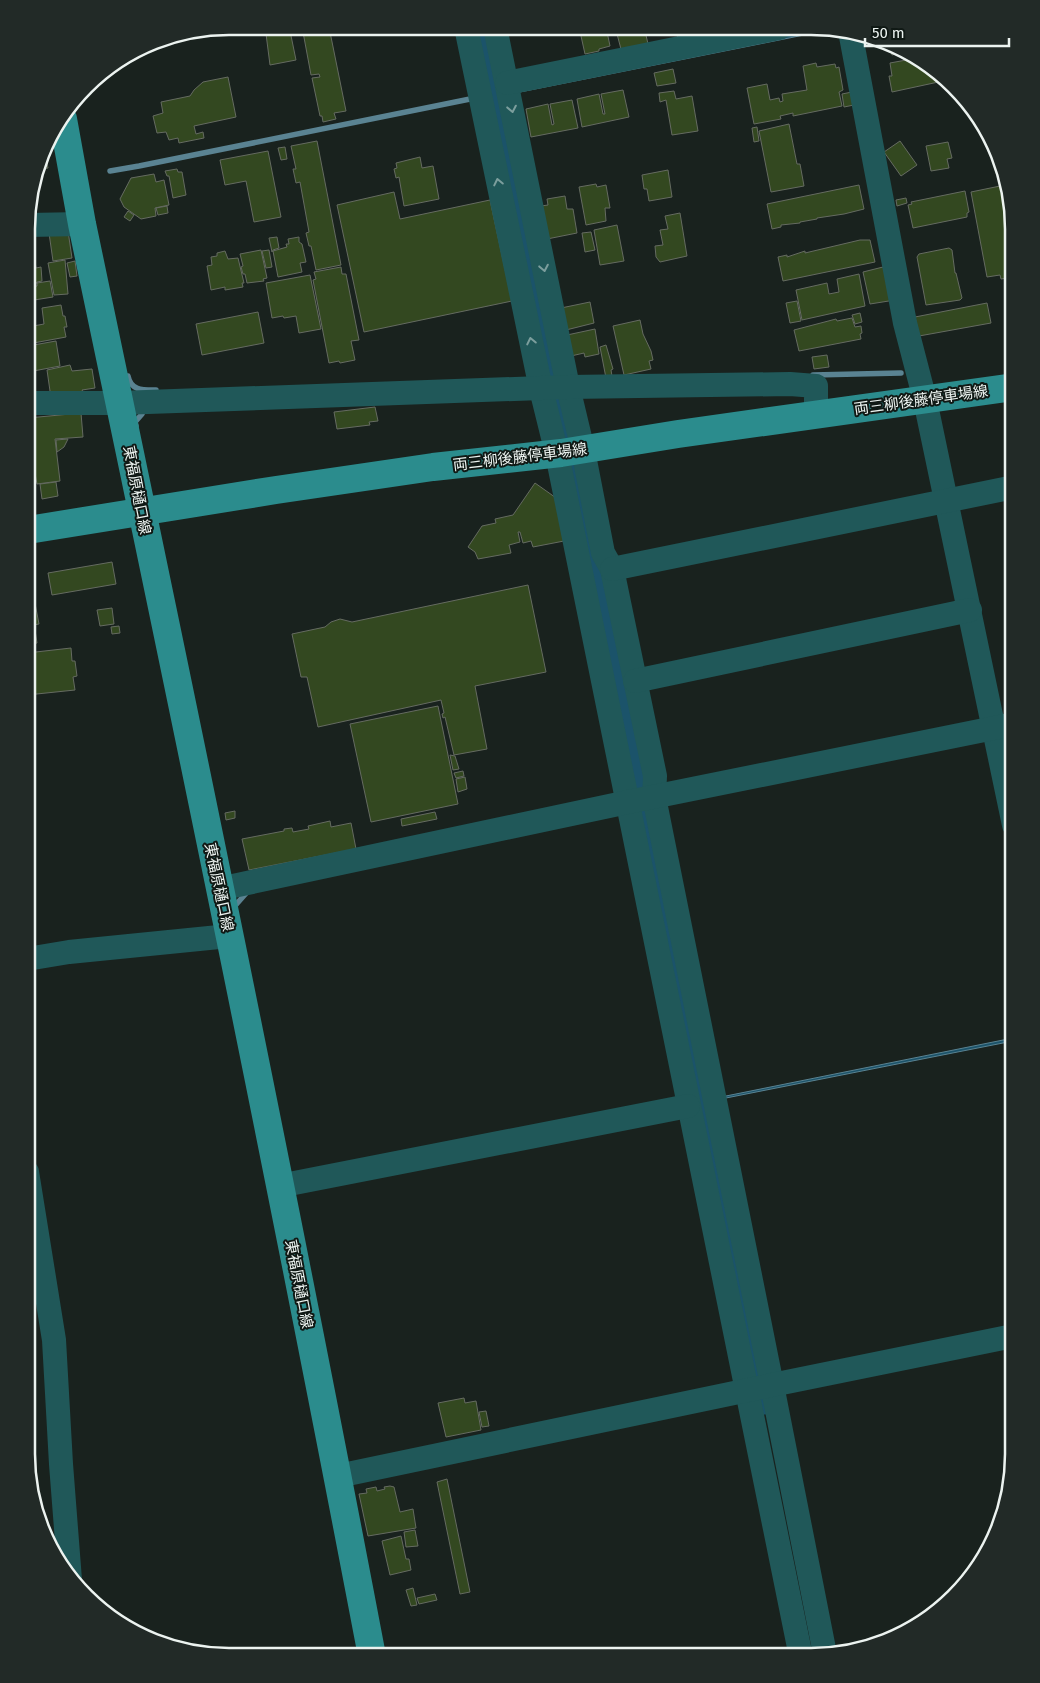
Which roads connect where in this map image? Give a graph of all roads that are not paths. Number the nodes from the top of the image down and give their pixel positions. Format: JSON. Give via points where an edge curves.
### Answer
{"nodes":[{"id":1,"x":468,"y":35,"type":"edge"},
{"id":2,"x":497,"y":35,"type":"edge"},
{"id":3,"x":744,"y":35,"type":"edge"},
{"id":4,"x":852,"y":40,"type":"edge"},
{"id":5,"x":506,"y":83,"type":"junction"},
{"id":6,"x":64,"y":128,"type":"edge"},
{"id":7,"x":82,"y":224,"type":"junction"},
{"id":8,"x":35,"y":225,"type":"edge"},
{"id":9,"x":554,"y":388,"type":"junction"},
{"id":10,"x":1005,"y":388,"type":"edge"},
{"id":11,"x":925,"y":400,"type":"junction"},
{"id":12,"x":35,"y":403,"type":"edge"},
{"id":13,"x":119,"y":403,"type":"junction"},
{"id":14,"x":816,"y":416,"type":"junction"},
{"id":15,"x":570,"y":452,"type":"junction"},
{"id":16,"x":1005,"y":489,"type":"edge"},
{"id":17,"x":946,"y":500,"type":"junction"},
{"id":18,"x":142,"y":512,"type":"junction"},
{"id":19,"x":35,"y":529,"type":"edge"},
{"id":20,"x":612,"y":569,"type":"junction"},
{"id":21,"x":970,"y":610,"type":"junction"},
{"id":22,"x":635,"y":681,"type":"junction"},
{"id":23,"x":1004,"y":726,"type":"edge"},
{"id":24,"x":654,"y":797,"type":"junction"},
{"id":25,"x":628,"y":802,"type":"junction"},
{"id":26,"x":219,"y":889,"type":"junction"},
{"id":27,"x":229,"y":936,"type":"junction"},
{"id":28,"x":35,"y":958,"type":"edge"},
{"id":29,"x":688,"y":1106,"type":"junction"},
{"id":30,"x":279,"y":1186,"type":"junction"},
{"id":31,"x":35,"y":1252,"type":"edge"},
{"id":32,"x":1005,"y":1338,"type":"edge"},
{"id":33,"x":759,"y":1388,"type":"junction"},
{"id":34,"x":338,"y":1476,"type":"junction"},
{"id":35,"x":69,"y":1563,"type":"edge"},
{"id":36,"x":370,"y":1648,"type":"edge"},
{"id":37,"x":799,"y":1648,"type":"edge"},
{"id":38,"x":824,"y":1648,"type":"edge"}],
"edges":[{"from":9,"to":1,"type":"street","one_way":true},
{"from":2,"to":5,"type":"street"},
{"from":3,"to":5,"type":"street"},
{"from":4,"to":11,"type":"street","via":[[905,323]]},
{"from":5,"to":9,"type":"street","one_way":true},
{"from":6,"to":7,"type":"main road","name":"東福原樋口線"},
{"from":7,"to":8,"type":"street"},
{"from":7,"to":13,"type":"main road","name":"東福原樋口線"},
{"from":9,"to":13,"type":"street"},
{"from":9,"to":14,"type":"street","via":[[816,386]]},
{"from":9,"to":15,"type":"street"},
{"from":10,"to":11,"type":"main road","name":"両三柳後藤停車場線"},
{"from":11,"to":14,"type":"main road","name":"両三柳後藤停車場線"},
{"from":11,"to":17,"type":"street"},
{"from":12,"to":13,"type":"street"},
{"from":13,"to":18,"type":"main road","name":"東福原樋口線"},
{"from":14,"to":15,"type":"main road","name":"両三柳後藤停車場線"},
{"from":15,"to":18,"type":"main road","name":"両三柳後藤停車場線","via":[[423,469]]},
{"from":15,"to":20,"type":"street","via":[[603,553]]},
{"from":15,"to":25,"type":"street"},
{"from":16,"to":17,"type":"street"},
{"from":17,"to":20,"type":"street"},
{"from":17,"to":21,"type":"street"},
{"from":18,"to":19,"type":"main road","name":"両三柳後藤停車場線"},
{"from":18,"to":26,"type":"main road","name":"東福原樋口線"},
{"from":20,"to":22,"type":"street"},
{"from":21,"to":22,"type":"street"},
{"from":21,"to":23,"type":"street"},
{"from":22,"to":24,"type":"street","via":[[655,776]]},
{"from":23,"to":24,"type":"street"},
{"from":24,"to":25,"type":"street"},
{"from":24,"to":33,"type":"street"},
{"from":25,"to":26,"type":"street"},
{"from":25,"to":29,"type":"street"},
{"from":26,"to":27,"type":"main road","name":"東福原樋口線"},
{"from":27,"to":28,"type":"street"},
{"from":27,"to":30,"type":"main road","name":"東福原樋口線"},
{"from":29,"to":30,"type":"street"},
{"from":29,"to":33,"type":"street"},
{"from":30,"to":34,"type":"main road","name":"東福原樋口線"},
{"from":31,"to":35,"type":"street","via":[[54,1340]]},
{"from":32,"to":33,"type":"street"},
{"from":33,"to":34,"type":"street"},
{"from":33,"to":37,"type":"street"},
{"from":33,"to":38,"type":"street"},
{"from":34,"to":36,"type":"main road","name":"東福原樋口線"}]}
